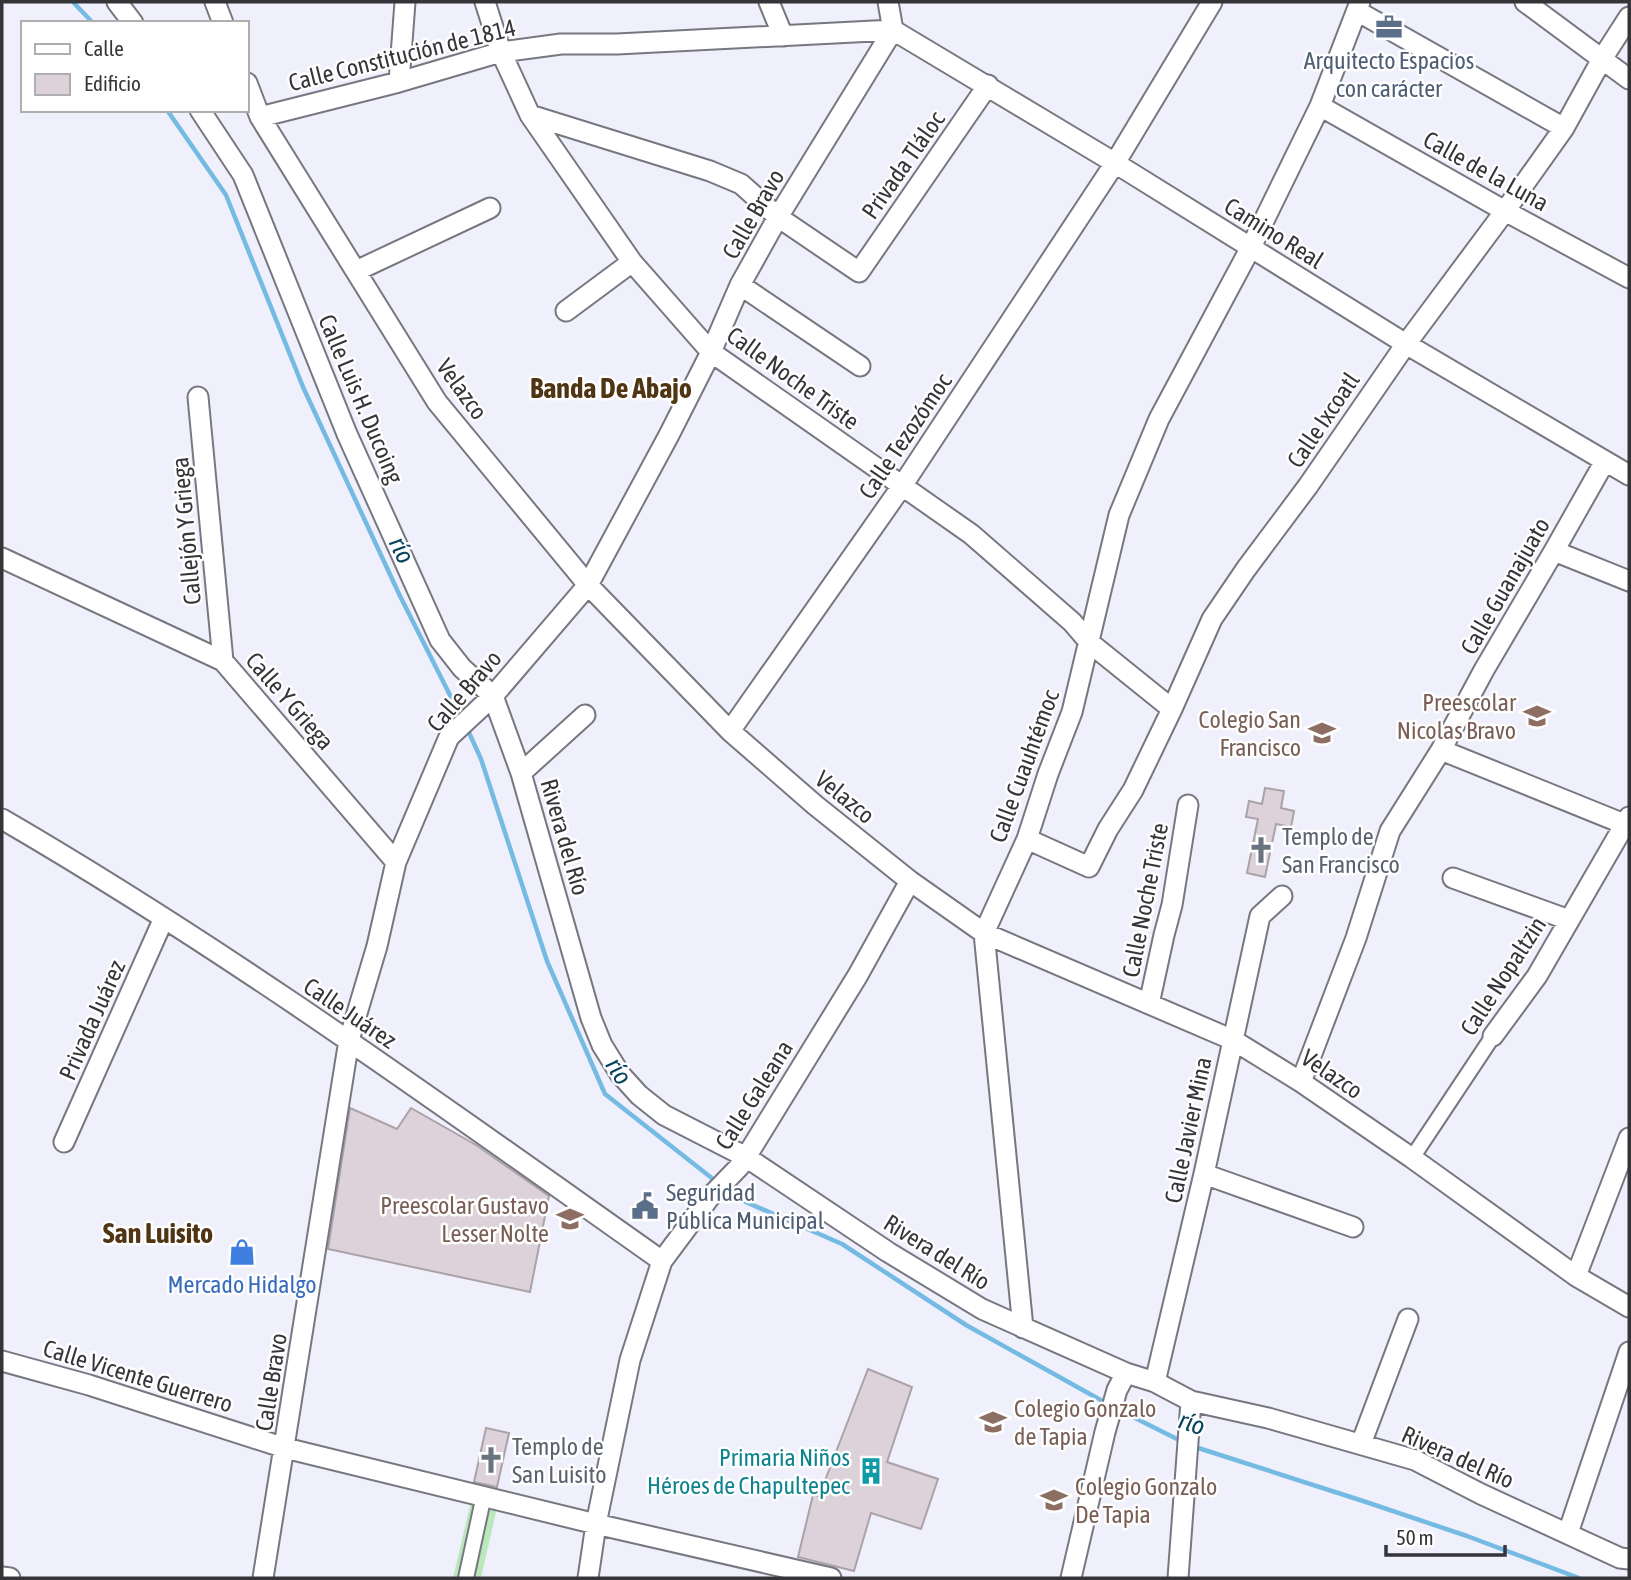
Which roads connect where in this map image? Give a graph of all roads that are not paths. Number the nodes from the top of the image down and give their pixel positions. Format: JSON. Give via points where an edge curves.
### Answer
{"nodes":[{"id":1,"x":117,"y":2,"type":"edge"},
{"id":2,"x":215,"y":2,"type":"edge"},
{"id":3,"x":405,"y":2,"type":"edge"},
{"id":4,"x":485,"y":2,"type":"edge"},
{"id":5,"x":769,"y":2,"type":"edge"},
{"id":6,"x":888,"y":2,"type":"edge"},
{"id":7,"x":1212,"y":2,"type":"edge"},
{"id":8,"x":1525,"y":2,"type":"edge"},
{"id":9,"x":1359,"y":6,"type":"edge"},
{"id":10,"x":1629,"y":18,"type":"edge"},
{"id":11,"x":131,"y":21,"type":"edge"},
{"id":12,"x":222,"y":21,"type":"edge"},
{"id":13,"x":893,"y":30,"type":"junction"},
{"id":14,"x":783,"y":36,"type":"junction"},
{"id":15,"x":501,"y":52,"type":"junction"},
{"id":16,"x":1602,"y":59,"type":"junction"},
{"id":17,"x":1629,"y":79,"type":"edge"},
{"id":18,"x":400,"y":82,"type":"junction"},
{"id":19,"x":988,"y":85,"type":"junction"},
{"id":20,"x":248,"y":86,"type":"edge"},
{"id":21,"x":1320,"y":106,"type":"junction"},
{"id":22,"x":201,"y":112,"type":"edge"},
{"id":23,"x":530,"y":115,"type":"junction"},
{"id":24,"x":260,"y":117,"type":"junction"},
{"id":25,"x":1564,"y":128,"type":"junction"},
{"id":26,"x":1115,"y":163,"type":"junction"},
{"id":27,"x":491,"y":208,"type":"dead end"},
{"id":28,"x":1505,"y":211,"type":"junction"},
{"id":29,"x":778,"y":217,"type":"junction"},
{"id":30,"x":1251,"y":247,"type":"junction"},
{"id":31,"x":632,"y":262,"type":"junction"},
{"id":32,"x":356,"y":271,"type":"junction"},
{"id":33,"x":1629,"y":278,"type":"edge"},
{"id":34,"x":740,"y":285,"type":"junction"},
{"id":35,"x":566,"y":311,"type":"dead end"},
{"id":36,"x":1406,"y":344,"type":"junction"},
{"id":37,"x":711,"y":352,"type":"junction"},
{"id":38,"x":860,"y":366,"type":"dead end"},
{"id":39,"x":198,"y":397,"type":"dead end"},
{"id":40,"x":1605,"y":461,"type":"junction"},
{"id":41,"x":1629,"y":475,"type":"edge"},
{"id":42,"x":902,"y":486,"type":"junction"},
{"id":43,"x":1554,"y":551,"type":"junction"},
{"id":44,"x":2,"y":558,"type":"edge"},
{"id":45,"x":1629,"y":581,"type":"edge"},
{"id":46,"x":588,"y":585,"type":"junction"},
{"id":47,"x":1090,"y":643,"type":"junction"},
{"id":48,"x":223,"y":661,"type":"junction"},
{"id":49,"x":490,"y":698,"type":"junction"},
{"id":50,"x":1172,"y":709,"type":"junction"},
{"id":51,"x":585,"y":715,"type":"dead end"},
{"id":52,"x":730,"y":731,"type":"junction"},
{"id":53,"x":1441,"y":750,"type":"junction"},
{"id":54,"x":521,"y":774,"type":"junction"},
{"id":55,"x":1188,"y":805,"type":"dead end"},
{"id":56,"x":2,"y":819,"type":"edge"},
{"id":57,"x":1628,"y":822,"type":"edge"},
{"id":58,"x":1027,"y":839,"type":"junction"},
{"id":59,"x":396,"y":862,"type":"junction"},
{"id":60,"x":1453,"y":878,"type":"dead end"},
{"id":61,"x":910,"y":881,"type":"junction"},
{"id":62,"x":1282,"y":896,"type":"dead end"},
{"id":63,"x":164,"y":918,"type":"junction"},
{"id":64,"x":1569,"y":920,"type":"junction"},
{"id":65,"x":984,"y":933,"type":"junction"},
{"id":66,"x":1149,"y":1004,"type":"junction"},
{"id":67,"x":1493,"y":1036,"type":"joint"},
{"id":68,"x":349,"y":1040,"type":"junction"},
{"id":69,"x":1233,"y":1040,"type":"junction"},
{"id":70,"x":1301,"y":1082,"type":"junction"},
{"id":71,"x":1629,"y":1138,"type":"edge"},
{"id":72,"x":64,"y":1142,"type":"dead end"},
{"id":73,"x":1412,"y":1158,"type":"junction"},
{"id":74,"x":742,"y":1162,"type":"junction"},
{"id":75,"x":1204,"y":1174,"type":"junction"},
{"id":76,"x":1353,"y":1227,"type":"dead end"},
{"id":77,"x":662,"y":1261,"type":"junction"},
{"id":78,"x":1576,"y":1276,"type":"junction"},
{"id":79,"x":1629,"y":1307,"type":"edge"},
{"id":80,"x":1408,"y":1319,"type":"dead end"},
{"id":81,"x":1023,"y":1328,"type":"junction"},
{"id":82,"x":1629,"y":1352,"type":"edge"},
{"id":83,"x":2,"y":1361,"type":"edge"},
{"id":84,"x":1122,"y":1381,"type":"junction"},
{"id":85,"x":1155,"y":1382,"type":"junction"},
{"id":86,"x":1191,"y":1401,"type":"junction"},
{"id":87,"x":1361,"y":1444,"type":"junction"},
{"id":88,"x":285,"y":1448,"type":"junction"},
{"id":89,"x":484,"y":1495,"type":"junction"},
{"id":90,"x":596,"y":1524,"type":"junction"},
{"id":91,"x":1569,"y":1533,"type":"junction"},
{"id":92,"x":1629,"y":1559,"type":"edge"},
{"id":93,"x":2,"y":1577,"type":"edge"},
{"id":94,"x":10,"y":1578,"type":"edge"},
{"id":95,"x":263,"y":1578,"type":"edge"},
{"id":96,"x":466,"y":1578,"type":"edge"},
{"id":97,"x":588,"y":1578,"type":"edge"},
{"id":98,"x":831,"y":1578,"type":"edge"},
{"id":99,"x":1071,"y":1578,"type":"edge"},
{"id":100,"x":1178,"y":1578,"type":"edge"}],
"edges":[{"from":1,"to":11,"type":"street"},
{"from":2,"to":12,"type":"street"},
{"from":3,"to":18,"type":"street"},
{"from":4,"to":15,"type":"street","name":"Calle Noche Triste"},
{"from":5,"to":14,"type":"street"},
{"from":6,"to":13,"type":"street"},
{"from":7,"to":26,"type":"street","name":"Calle Tezozómoc"},
{"from":8,"to":16,"type":"street"},
{"from":9,"to":21,"type":"street","name":"Calle Cuauhtémoc"},
{"from":9,"to":25,"type":"street"},
{"from":10,"to":16,"type":"street","name":"Calle Ixcoatl"},
{"from":13,"to":14,"type":"street","name":"Calle Constitución de 1814"},
{"from":13,"to":19,"type":"street","name":"Camino Real"},
{"from":13,"to":29,"type":"street","name":"Calle Bravo"},
{"from":14,"to":15,"type":"street","name":"Calle Constitución de 1814","via":[[561,44]]},
{"from":15,"to":18,"type":"street","name":"Calle Constitución de 1814"},
{"from":15,"to":23,"type":"street","name":"Calle Noche Triste"},
{"from":16,"to":17,"type":"street"},
{"from":16,"to":25,"type":"street","name":"Calle Ixcoatl"},
{"from":18,"to":24,"type":"street","name":"Calle Constitución de 1814"},
{"from":19,"to":26,"type":"street","name":"Camino Real"},
{"from":19,"to":29,"type":"street","name":"Privada Tláloc","via":[[859,272]]},
{"from":20,"to":24,"type":"street","name":"Velazco"},
{"from":21,"to":28,"type":"street","name":"Calle de la Luna"},
{"from":21,"to":30,"type":"street","name":"Calle Cuauhtémoc"},
{"from":22,"to":49,"type":"street","name":"Calle Luis H. Ducoing","via":[[243,176],[347,434],[440,640]]},
{"from":23,"to":29,"type":"street","via":[[710,171],[741,184]]},
{"from":23,"to":31,"type":"street","name":"Calle Noche Triste"},
{"from":24,"to":32,"type":"street","name":"Velazco"},
{"from":25,"to":28,"type":"street","name":"Calle Ixcoatl"},
{"from":26,"to":30,"type":"street","name":"Camino Real"},
{"from":26,"to":42,"type":"street","name":"Calle Tezozómoc"},
{"from":27,"to":32,"type":"street"},
{"from":28,"to":33,"type":"street","name":"Calle de la Luna"},
{"from":28,"to":36,"type":"street","name":"Calle Ixcoatl"},
{"from":29,"to":34,"type":"street","name":"Calle Bravo"},
{"from":30,"to":36,"type":"street","name":"Camino Real"},
{"from":30,"to":47,"type":"street","name":"Calle Cuauhtémoc","via":[[1159,419],[1119,515]]},
{"from":31,"to":35,"type":"street"},
{"from":31,"to":37,"type":"street","name":"Calle Noche Triste"},
{"from":32,"to":46,"type":"street","name":"Velazco","via":[[437,402]]},
{"from":34,"to":37,"type":"street","name":"Calle Bravo"},
{"from":34,"to":38,"type":"street"},
{"from":36,"to":40,"type":"street","name":"Camino Real"},
{"from":36,"to":50,"type":"street","name":"Calle Ixcoatl","via":[[1212,619]]},
{"from":37,"to":42,"type":"street","name":"Calle Noche Triste"},
{"from":37,"to":46,"type":"street","name":"Calle Bravo"},
{"from":39,"to":48,"type":"street","name":"Callejón Y Griega"},
{"from":40,"to":41,"type":"street","name":"Camino Real"},
{"from":40,"to":43,"type":"street","name":"Calle Guanajuato"},
{"from":42,"to":47,"type":"street","name":"Calle Noche Triste","via":[[971,534]]},
{"from":42,"to":52,"type":"street","name":"Calle Tezozómoc"},
{"from":43,"to":45,"type":"street"},
{"from":43,"to":53,"type":"street","name":"Calle Guanajuato"},
{"from":44,"to":48,"type":"street","name":"Calle Y Griega"},
{"from":46,"to":49,"type":"street","name":"Calle Bravo"},
{"from":46,"to":52,"type":"street","name":"Velazco"},
{"from":47,"to":50,"type":"street","name":"Calle Noche Triste"},
{"from":47,"to":58,"type":"street","name":"Calle Cuauhtémoc","via":[[1072,712]]},
{"from":48,"to":59,"type":"street","name":"Calle Y Griega"},
{"from":49,"to":54,"type":"street","name":"Rivera del Río"},
{"from":49,"to":59,"type":"street","name":"Calle Bravo","via":[[449,737]]},
{"from":50,"to":58,"type":"street","name":"Calle Ixcoatl","via":[[1133,790],[1088,867]]},
{"from":51,"to":54,"type":"street"},
{"from":52,"to":61,"type":"street","name":"Velazco"},
{"from":53,"to":57,"type":"street"},
{"from":53,"to":70,"type":"street","name":"Calle Guanajuato","via":[[1390,831]]},
{"from":54,"to":74,"type":"street","name":"Rivera del Río","via":[[602,1045],[620,1074],[664,1115]]},
{"from":55,"to":66,"type":"street","name":"Calle Noche Triste","via":[[1172,905]]},
{"from":56,"to":63,"type":"street","name":"Calle Juárez"},
{"from":57,"to":64,"type":"street","name":"Calle Nopaltzin"},
{"from":58,"to":65,"type":"street","name":"Calle Cuauhtémoc"},
{"from":59,"to":68,"type":"street","name":"Calle Bravo"},
{"from":60,"to":64,"type":"street"},
{"from":61,"to":65,"type":"street","name":"Velazco"},
{"from":61,"to":74,"type":"street","name":"Calle Galeana","via":[[858,975]]},
{"from":62,"to":69,"type":"street","name":"Calle Javier Mina","via":[[1261,916]]},
{"from":63,"to":68,"type":"street","name":"Calle Juárez"},
{"from":63,"to":72,"type":"street","name":"Privada Juárez"},
{"from":64,"to":67,"type":"street","name":"Calle Nopaltzin","via":[[1537,976]]},
{"from":65,"to":66,"type":"street","name":"Velazco"},
{"from":65,"to":81,"type":"street"},
{"from":66,"to":69,"type":"street","name":"Velazco"},
{"from":67,"to":73,"type":"street","name":"Calle Nopaltzin"},
{"from":68,"to":77,"type":"street","name":"Calle Juárez"},
{"from":68,"to":88,"type":"street","name":"Calle Bravo"},
{"from":69,"to":70,"type":"street","name":"Velazco"},
{"from":69,"to":75,"type":"street","name":"Calle Javier Mina"},
{"from":70,"to":73,"type":"street","name":"Velazco"},
{"from":71,"to":78,"type":"street"},
{"from":73,"to":78,"type":"street","name":"Velazco"},
{"from":74,"to":77,"type":"street","name":"Calle Galeana"},
{"from":74,"to":81,"type":"street","name":"Rivera del Río","via":[[982,1309]]},
{"from":75,"to":76,"type":"street"},
{"from":75,"to":85,"type":"street","name":"Calle Javier Mina"},
{"from":77,"to":90,"type":"street","name":"Calle Galeana","via":[[631,1360]]},
{"from":78,"to":79,"type":"street","name":"Velazco"},
{"from":80,"to":87,"type":"street"},
{"from":81,"to":84,"type":"street","name":"Rivera del Río"},
{"from":82,"to":91,"type":"street"},
{"from":83,"to":88,"type":"street","name":"Calle Vicente Guerrero"},
{"from":84,"to":85,"type":"street","name":"Rivera del Río"},
{"from":84,"to":99,"type":"street","via":[[1105,1432]]},
{"from":85,"to":86,"type":"street","name":"Rivera del Río"},
{"from":86,"to":87,"type":"street","name":"Rivera del Río"},
{"from":86,"to":100,"type":"street"},
{"from":87,"to":91,"type":"street","name":"Rivera del Río","via":[[1415,1460]]},
{"from":88,"to":89,"type":"street","name":"Calle Vicente Guerrero"},
{"from":88,"to":95,"type":"street","name":"Calle Bravo"},
{"from":89,"to":90,"type":"street","name":"Calle Vicente Guerrero"},
{"from":89,"to":96,"type":"street"},
{"from":90,"to":97,"type":"street","name":"Calle Galeana"},
{"from":90,"to":98,"type":"street","name":"Calle Vicente Guerrero"},
{"from":91,"to":92,"type":"street","name":"Rivera del Río"},
{"from":93,"to":94,"type":"street"}]}
